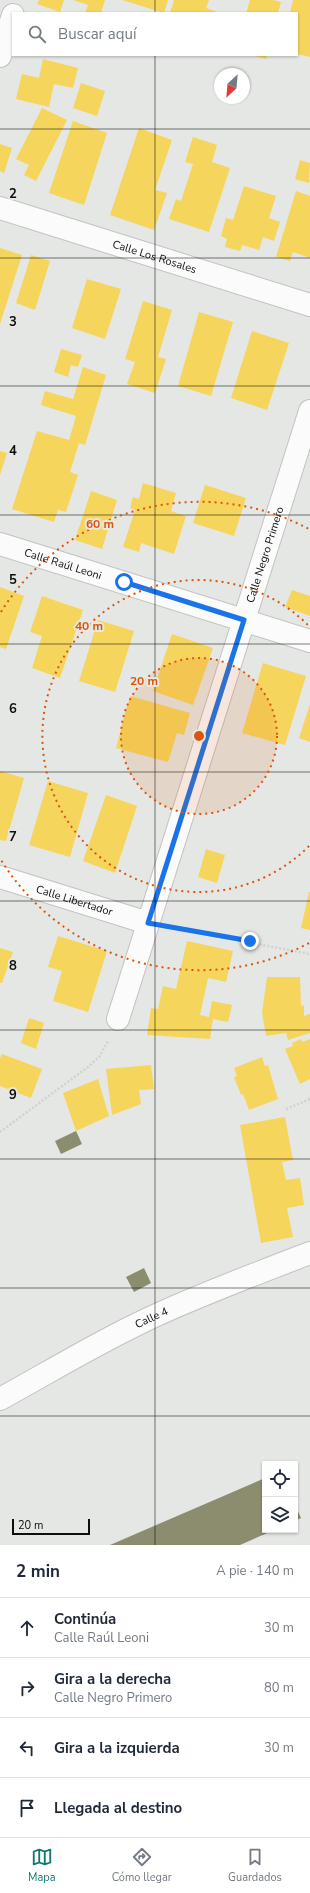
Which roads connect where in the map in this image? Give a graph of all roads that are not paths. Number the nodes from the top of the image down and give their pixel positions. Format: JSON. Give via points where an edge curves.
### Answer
{"nodes":[{"id":1,"x":18,"y":0,"type":"edge"},
{"id":2,"x":14,"y":12,"type":"edge"},
{"id":3,"x":12,"y":17,"type":"edge"},
{"id":4,"x":0,"y":56,"type":"edge"},
{"id":5,"x":0,"y":208,"type":"edge"},
{"id":6,"x":310,"y":305,"type":"edge"},
{"id":7,"x":310,"y":411,"type":"edge"},
{"id":8,"x":0,"y":544,"type":"edge"},
{"id":9,"x":244,"y":620,"type":"junction"},
{"id":10,"x":310,"y":641,"type":"edge"},
{"id":11,"x":0,"y":877,"type":"edge"},
{"id":12,"x":148,"y":923,"type":"junction"},
{"id":13,"x":118,"y":1019,"type":"road end"},
{"id":14,"x":310,"y":1253,"type":"edge"},
{"id":15,"x":0,"y":1399,"type":"edge"}],
"edges":[{"from":1,"to":2,"type":"street"},
{"from":3,"to":4,"type":"street"},
{"from":5,"to":6,"type":"street","name":"Calle Los Rosales"},
{"from":7,"to":9,"type":"street","name":"Calle Negro Primero"},
{"from":8,"to":9,"type":"street","name":"Calle Raúl Leoni"},
{"from":9,"to":10,"type":"street","name":"Calle Raúl Leoni"},
{"from":9,"to":12,"type":"street","name":"Calle Negro Primero"},
{"from":11,"to":12,"type":"street","name":"Calle Libertador"},
{"from":12,"to":13,"type":"street","name":"Calle Negro Primero"},
{"from":14,"to":15,"type":"street","name":"Calle 4","via":[[160,1314],[116,1335]]}]}
